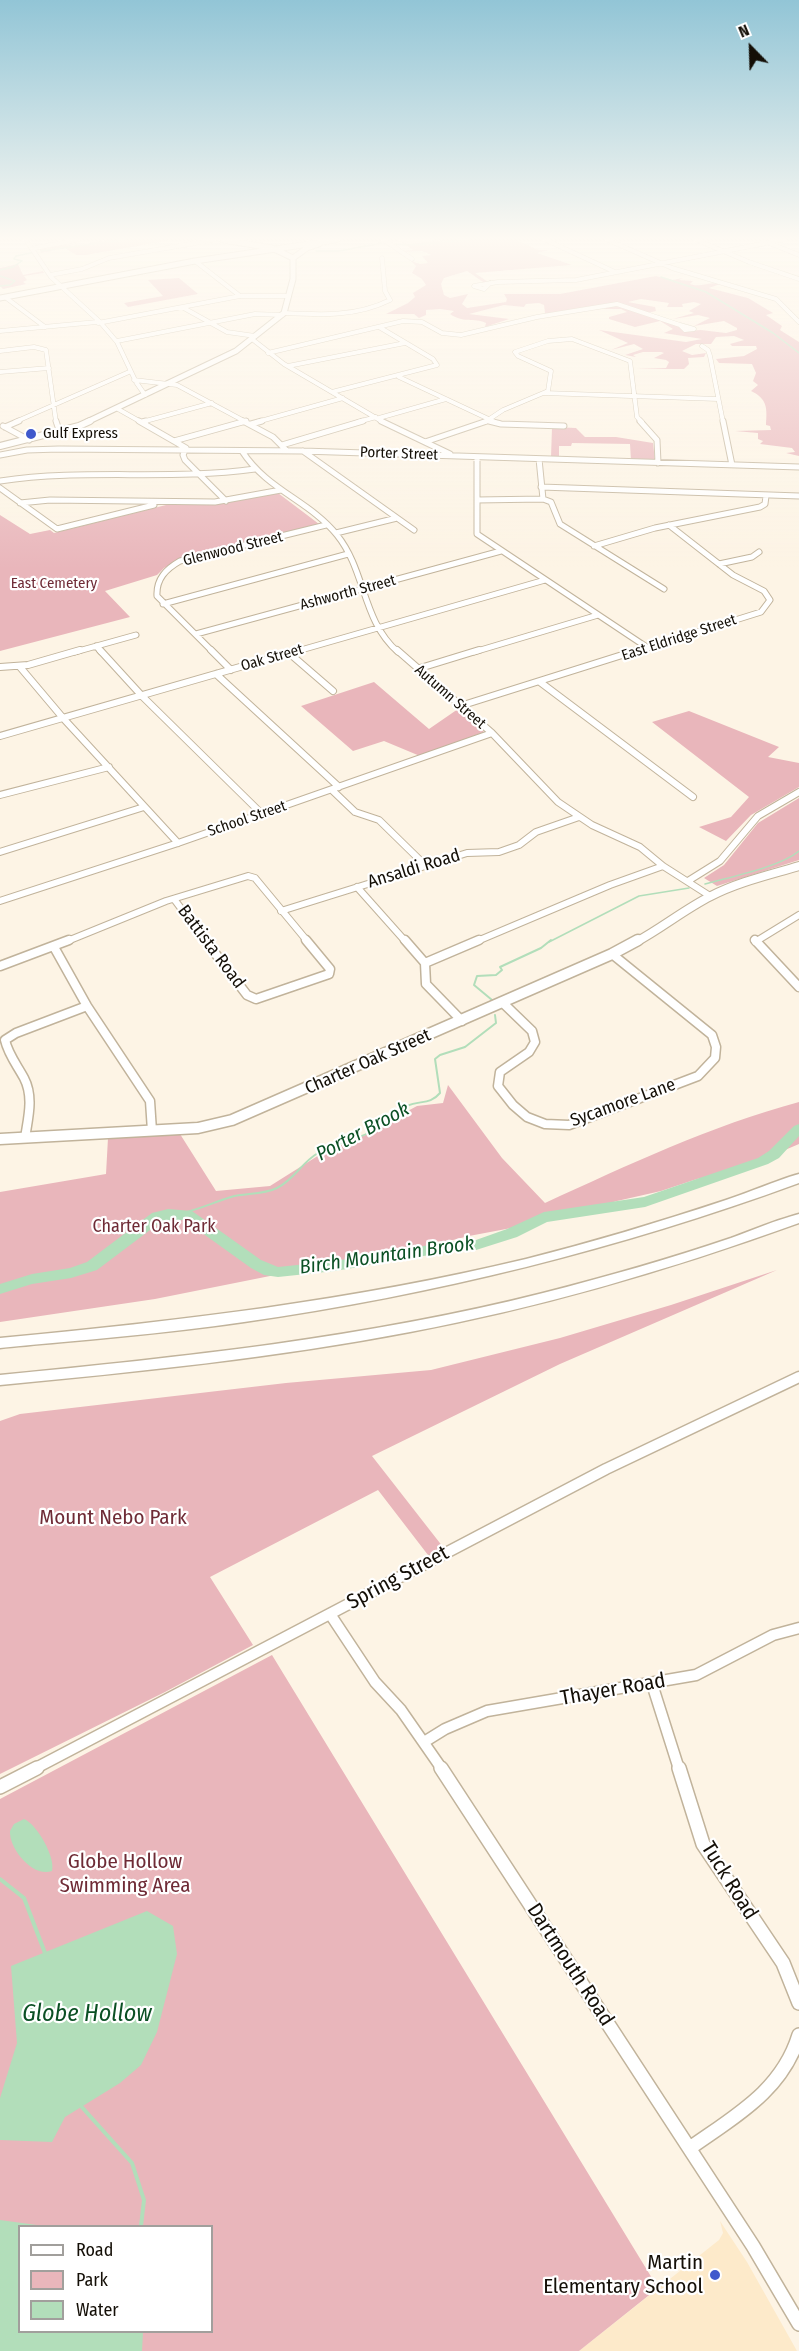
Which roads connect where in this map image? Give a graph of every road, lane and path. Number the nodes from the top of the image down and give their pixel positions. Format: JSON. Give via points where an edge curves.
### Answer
{"nodes":[{"id":1,"x":45,"y":350,"type":"edge"},
{"id":2,"x":120,"y":350,"type":"edge"},
{"id":3,"x":237,"y":350,"type":"edge"},
{"id":4,"x":265,"y":350,"type":"edge"},
{"id":5,"x":282,"y":350,"type":"edge"},
{"id":6,"x":371,"y":350,"type":"edge"},
{"id":7,"x":416,"y":350,"type":"edge"},
{"id":8,"x":521,"y":350,"type":"edge"},
{"id":9,"x":602,"y":350,"type":"edge"},
{"id":10,"x":708,"y":350,"type":"edge"},
{"id":11,"x":268,"y":353,"type":"junction"},
{"id":12,"x":288,"y":366,"type":"junction"},
{"id":13,"x":49,"y":368,"type":"junction"},
{"id":14,"x":0,"y":372,"type":"edge"},
{"id":15,"x":129,"y":372,"type":"junction"},
{"id":16,"x":399,"y":376,"type":"junction"},
{"id":17,"x":134,"y":380,"type":"junction"},
{"id":18,"x":166,"y":382,"type":"junction"},
{"id":19,"x":332,"y":392,"type":"junction"},
{"id":20,"x":544,"y":393,"type":"junction"},
{"id":21,"x":145,"y":395,"type":"junction"},
{"id":22,"x":633,"y":397,"type":"junction"},
{"id":23,"x":343,"y":398,"type":"junction"},
{"id":24,"x":446,"y":399,"type":"junction"},
{"id":25,"x":718,"y":399,"type":"junction"},
{"id":26,"x":212,"y":403,"type":"junction"},
{"id":27,"x":54,"y":406,"type":"junction"},
{"id":28,"x":118,"y":409,"type":"junction"},
{"id":29,"x":378,"y":417,"type":"junction"},
{"id":30,"x":246,"y":421,"type":"junction"},
{"id":31,"x":489,"y":421,"type":"junction"},
{"id":32,"x":142,"y":422,"type":"junction"},
{"id":33,"x":251,"y":424,"type":"junction"},
{"id":34,"x":3,"y":426,"type":"edge"},
{"id":35,"x":564,"y":426,"type":"dead end"},
{"id":36,"x":60,"y":432,"type":"junction"},
{"id":37,"x":50,"y":435,"type":"junction"},
{"id":38,"x":29,"y":440,"type":"junction"},
{"id":39,"x":174,"y":441,"type":"junction"},
{"id":40,"x":425,"y":442,"type":"junction"},
{"id":41,"x":280,"y":443,"type":"junction"},
{"id":42,"x":0,"y":446,"type":"edge"},
{"id":43,"x":59,"y":449,"type":"junction"},
{"id":44,"x":439,"y":449,"type":"junction"},
{"id":45,"x":185,"y":450,"type":"junction"},
{"id":46,"x":286,"y":450,"type":"junction"},
{"id":47,"x":242,"y":451,"type":"junction"},
{"id":48,"x":254,"y":451,"type":"junction"},
{"id":49,"x":303,"y":451,"type":"junction"},
{"id":50,"x":0,"y":455,"type":"edge"},
{"id":51,"x":434,"y":456,"type":"junction"},
{"id":52,"x":456,"y":456,"type":"junction"},
{"id":53,"x":477,"y":457,"type":"junction"},
{"id":54,"x":539,"y":459,"type":"junction"},
{"id":55,"x":658,"y":463,"type":"junction"},
{"id":56,"x":732,"y":465,"type":"junction"},
{"id":57,"x":799,"y":467,"type":"edge"},
{"id":58,"x":255,"y":469,"type":"junction"},
{"id":59,"x":201,"y":477,"type":"junction"},
{"id":60,"x":0,"y":481,"type":"edge"},
{"id":61,"x":541,"y":487,"type":"junction"},
{"id":62,"x":0,"y":488,"type":"edge"},
{"id":63,"x":281,"y":490,"type":"junction"},
{"id":64,"x":766,"y":496,"type":"junction"},
{"id":65,"x":799,"y":496,"type":"edge"},
{"id":66,"x":543,"y":499,"type":"junction"},
{"id":67,"x":477,"y":500,"type":"junction"},
{"id":68,"x":226,"y":501,"type":"junction"},
{"id":69,"x":164,"y":502,"type":"junction"},
{"id":70,"x":21,"y":503,"type":"junction"},
{"id":71,"x":397,"y":518,"type":"junction"},
{"id":72,"x":326,"y":525,"type":"junction"},
{"id":73,"x":669,"y":525,"type":"junction"},
{"id":74,"x":414,"y":530,"type":"dead end"},
{"id":75,"x":336,"y":533,"type":"junction"},
{"id":76,"x":594,"y":546,"type":"junction"},
{"id":77,"x":501,"y":551,"type":"junction"},
{"id":78,"x":759,"y":552,"type":"dead end"},
{"id":79,"x":348,"y":554,"type":"junction"},
{"id":80,"x":719,"y":564,"type":"junction"},
{"id":81,"x":545,"y":580,"type":"junction"},
{"id":82,"x":363,"y":589,"type":"junction"},
{"id":83,"x":664,"y":589,"type":"dead end"},
{"id":84,"x":163,"y":604,"type":"junction"},
{"id":85,"x":598,"y":615,"type":"junction"},
{"id":86,"x":375,"y":628,"type":"junction"},
{"id":87,"x":196,"y":634,"type":"junction"},
{"id":88,"x":136,"y":635,"type":"dead end"},
{"id":89,"x":96,"y":646,"type":"junction"},
{"id":90,"x":648,"y":648,"type":"junction"},
{"id":91,"x":289,"y":653,"type":"junction"},
{"id":92,"x":0,"y":667,"type":"edge"},
{"id":93,"x":20,"y":667,"type":"junction"},
{"id":94,"x":417,"y":669,"type":"junction"},
{"id":95,"x":231,"y":670,"type":"junction"},
{"id":96,"x":216,"y":674,"type":"junction"},
{"id":97,"x":540,"y":682,"type":"junction"},
{"id":98,"x":333,"y":691,"type":"dead end"},
{"id":99,"x":142,"y":696,"type":"junction"},
{"id":100,"x":460,"y":706,"type":"junction"},
{"id":101,"x":63,"y":718,"type":"junction"},
{"id":102,"x":492,"y":733,"type":"junction"},
{"id":103,"x":0,"y":736,"type":"edge"},
{"id":104,"x":108,"y":767,"type":"junction"},
{"id":105,"x":336,"y":789,"type":"junction"},
{"id":106,"x":799,"y":792,"type":"edge"},
{"id":107,"x":0,"y":795,"type":"edge"},
{"id":108,"x":693,"y":797,"type":"dead end"},
{"id":109,"x":144,"y":807,"type":"junction"},
{"id":110,"x":262,"y":814,"type":"junction"},
{"id":111,"x":579,"y":817,"type":"junction"},
{"id":112,"x":178,"y":843,"type":"junction"},
{"id":113,"x":0,"y":852,"type":"edge"},
{"id":114,"x":426,"y":866,"type":"junction"},
{"id":115,"x":663,"y":866,"type":"junction"},
{"id":116,"x":799,"y":866,"type":"edge"},
{"id":117,"x":688,"y":881,"type":"junction"},
{"id":118,"x":357,"y":887,"type":"junction"},
{"id":119,"x":710,"y":896,"type":"junction"},
{"id":120,"x":174,"y":899,"type":"junction"},
{"id":121,"x":0,"y":901,"type":"edge"},
{"id":122,"x":281,"y":911,"type":"junction"},
{"id":123,"x":799,"y":915,"type":"edge"},
{"id":124,"x":54,"y":947,"type":"junction"},
{"id":125,"x":612,"y":954,"type":"junction"},
{"id":126,"x":425,"y":963,"type":"junction"},
{"id":127,"x":0,"y":966,"type":"edge"},
{"id":128,"x":799,"y":987,"type":"edge"},
{"id":129,"x":503,"y":1003,"type":"junction"},
{"id":130,"x":87,"y":1006,"type":"junction"},
{"id":131,"x":462,"y":1021,"type":"junction"},
{"id":132,"x":153,"y":1131,"type":"junction"},
{"id":133,"x":25,"y":1138,"type":"junction"},
{"id":134,"x":0,"y":1139,"type":"edge"},
{"id":135,"x":799,"y":1178,"type":"edge"},
{"id":136,"x":799,"y":1218,"type":"edge"},
{"id":137,"x":0,"y":1343,"type":"edge"},
{"id":138,"x":799,"y":1377,"type":"edge"},
{"id":139,"x":0,"y":1383,"type":"edge"},
{"id":140,"x":330,"y":1614,"type":"junction"},
{"id":141,"x":799,"y":1628,"type":"edge"},
{"id":142,"x":652,"y":1684,"type":"junction"},
{"id":143,"x":424,"y":1742,"type":"junction"},
{"id":144,"x":0,"y":1787,"type":"edge"},
{"id":145,"x":799,"y":2003,"type":"edge"},
{"id":146,"x":799,"y":2035,"type":"edge"},
{"id":147,"x":690,"y":2148,"type":"junction"},
{"id":148,"x":799,"y":2324,"type":"edge"}],
"edges":[{"from":1,"to":13,"type":"street"},
{"from":2,"to":15,"type":"street"},
{"from":3,"to":18,"type":"main road"},
{"from":4,"to":11,"type":"street"},
{"from":5,"to":11,"type":"street"},
{"from":6,"to":12,"type":"street"},
{"from":7,"to":16,"type":"street","via":[[437,366]]},
{"from":8,"to":20,"type":"street","via":[[515,352],[518,356],[551,371],[550,387]]},
{"from":9,"to":22,"type":"street","via":[[630,361]]},
{"from":10,"to":25,"type":"street"},
{"from":11,"to":12,"type":"street"},
{"from":12,"to":19,"type":"street"},
{"from":13,"to":14,"type":"street"},
{"from":13,"to":27,"type":"street"},
{"from":15,"to":17,"type":"street"},
{"from":15,"to":27,"type":"street"},
{"from":16,"to":19,"type":"street"},
{"from":16,"to":24,"type":"street"},
{"from":17,"to":18,"type":"street"},
{"from":17,"to":21,"type":"street"},
{"from":18,"to":21,"type":"main road"},
{"from":18,"to":26,"type":"street"},
{"from":19,"to":23,"type":"street"},
{"from":20,"to":22,"type":"street"},
{"from":20,"to":31,"type":"street","via":[[502,410]]},
{"from":21,"to":28,"type":"main road"},
{"from":22,"to":25,"type":"street"},
{"from":22,"to":55,"type":"street","via":[[637,417],[657,440]]},
{"from":23,"to":29,"type":"street"},
{"from":23,"to":33,"type":"street"},
{"from":24,"to":29,"type":"street"},
{"from":24,"to":31,"type":"street"},
{"from":25,"to":56,"type":"street"},
{"from":26,"to":30,"type":"street"},
{"from":26,"to":32,"type":"street"},
{"from":27,"to":34,"type":"street"},
{"from":27,"to":36,"type":"street"},
{"from":28,"to":32,"type":"street"},
{"from":28,"to":36,"type":"main road"},
{"from":29,"to":40,"type":"street"},
{"from":29,"to":41,"type":"street"},
{"from":30,"to":33,"type":"street"},
{"from":30,"to":39,"type":"street"},
{"from":31,"to":35,"type":"street"},
{"from":31,"to":40,"type":"street"},
{"from":32,"to":39,"type":"street"},
{"from":33,"to":41,"type":"street"},
{"from":34,"to":38,"type":"street"},
{"from":36,"to":37,"type":"main road"},
{"from":37,"to":38,"type":"main road"},
{"from":37,"to":43,"type":"street"},
{"from":38,"to":42,"type":"main road"},
{"from":39,"to":45,"type":"street"},
{"from":40,"to":44,"type":"street"},
{"from":41,"to":46,"type":"street"},
{"from":41,"to":48,"type":"street"},
{"from":43,"to":45,"type":"street","name":"Porter Street"},
{"from":43,"to":50,"type":"street","name":"Porter Street"},
{"from":44,"to":51,"type":"street"},
{"from":44,"to":52,"type":"street"},
{"from":45,"to":47,"type":"street","name":"Porter Street"},
{"from":45,"to":59,"type":"street","via":[[185,460]]},
{"from":46,"to":48,"type":"street","name":"Porter Street"},
{"from":46,"to":49,"type":"street","name":"Porter Street"},
{"from":47,"to":48,"type":"street","name":"Porter Street"},
{"from":47,"to":58,"type":"street","name":"Autumn Street"},
{"from":49,"to":51,"type":"street","name":"Porter Street"},
{"from":49,"to":71,"type":"street"},
{"from":51,"to":52,"type":"street","name":"Porter Street"},
{"from":52,"to":53,"type":"street","name":"Porter Street"},
{"from":53,"to":54,"type":"street","name":"Porter Street"},
{"from":53,"to":67,"type":"street"},
{"from":54,"to":55,"type":"street","name":"Porter Street"},
{"from":54,"to":61,"type":"street"},
{"from":55,"to":56,"type":"street","name":"Porter Street"},
{"from":56,"to":57,"type":"street","name":"Porter Street"},
{"from":58,"to":59,"type":"street"},
{"from":58,"to":63,"type":"street","name":"Autumn Street"},
{"from":59,"to":60,"type":"street","via":[[48,474]]},
{"from":59,"to":68,"type":"street"},
{"from":61,"to":64,"type":"street"},
{"from":61,"to":66,"type":"street"},
{"from":62,"to":70,"type":"street"},
{"from":63,"to":68,"type":"street"},
{"from":63,"to":72,"type":"street","name":"Autumn Street"},
{"from":64,"to":65,"type":"street"},
{"from":64,"to":73,"type":"street","via":[[760,507]]},
{"from":66,"to":67,"type":"street"},
{"from":66,"to":76,"type":"street","via":[[551,502],[560,524]]},
{"from":67,"to":77,"type":"street","via":[[477,534]]},
{"from":68,"to":69,"type":"street"},
{"from":69,"to":70,"type":"street"},
{"from":69,"to":70,"type":"street","via":[[57,529]]},
{"from":71,"to":74,"type":"street"},
{"from":71,"to":75,"type":"street"},
{"from":72,"to":75,"type":"street","name":"Autumn Street"},
{"from":72,"to":84,"type":"street","name":"Glenwood Street","via":[[180,561],[157,582],[157,596]]},
{"from":73,"to":76,"type":"street"},
{"from":73,"to":80,"type":"street","name":"East Eldridge Street"},
{"from":75,"to":79,"type":"street","name":"Autumn Street"},
{"from":76,"to":83,"type":"street"},
{"from":77,"to":81,"type":"street"},
{"from":77,"to":82,"type":"street","name":"Ashworth Street"},
{"from":78,"to":80,"type":"street"},
{"from":79,"to":82,"type":"street","name":"Autumn Street"},
{"from":79,"to":84,"type":"street"},
{"from":80,"to":90,"type":"street","name":"East Eldridge Street","via":[[764,591],[770,600],[767,608]]},
{"from":81,"to":85,"type":"street"},
{"from":81,"to":86,"type":"street","name":"Oak Street"},
{"from":82,"to":86,"type":"street","name":"Autumn Street"},
{"from":82,"to":87,"type":"street","name":"Ashworth Street"},
{"from":84,"to":87,"type":"street"},
{"from":85,"to":90,"type":"street"},
{"from":85,"to":94,"type":"street"},
{"from":86,"to":91,"type":"street","name":"Oak Street"},
{"from":86,"to":94,"type":"street","name":"Autumn Street"},
{"from":87,"to":95,"type":"street"},
{"from":88,"to":89,"type":"street"},
{"from":89,"to":93,"type":"street"},
{"from":89,"to":99,"type":"street"},
{"from":90,"to":97,"type":"street","name":"East Eldridge Street"},
{"from":91,"to":95,"type":"street","name":"Oak Street"},
{"from":91,"to":98,"type":"street"},
{"from":92,"to":93,"type":"street"},
{"from":93,"to":101,"type":"street"},
{"from":94,"to":100,"type":"street","name":"Autumn Street"},
{"from":95,"to":96,"type":"street","name":"Oak Street"},
{"from":96,"to":99,"type":"street","name":"Oak Street"},
{"from":96,"to":105,"type":"street"},
{"from":97,"to":100,"type":"street","name":"East Eldridge Street"},
{"from":97,"to":108,"type":"street"},
{"from":99,"to":101,"type":"street","name":"Oak Street"},
{"from":99,"to":110,"type":"street"},
{"from":100,"to":102,"type":"street","name":"Autumn Street"},
{"from":101,"to":103,"type":"street","name":"Oak Street"},
{"from":101,"to":104,"type":"street"},
{"from":102,"to":105,"type":"street","name":"School Street"},
{"from":102,"to":111,"type":"street","name":"Autumn Street","via":[[547,791]]},
{"from":104,"to":107,"type":"street"},
{"from":104,"to":109,"type":"street"},
{"from":105,"to":110,"type":"street","name":"School Street"},
{"from":105,"to":114,"type":"street","via":[[355,812],[380,820]]},
{"from":106,"to":117,"type":"street","via":[[758,816],[720,861]]},
{"from":109,"to":112,"type":"street"},
{"from":109,"to":113,"type":"street"},
{"from":110,"to":112,"type":"street","name":"School Street"},
{"from":111,"to":114,"type":"street","name":"Ansaldi Road","via":[[536,832],[519,845],[499,852],[467,853]]},
{"from":111,"to":115,"type":"street","name":"Autumn Street","via":[[640,847]]},
{"from":112,"to":121,"type":"street","name":"School Street"},
{"from":114,"to":118,"type":"street","name":"Ansaldi Road"},
{"from":115,"to":117,"type":"street","name":"Autumn Street"},
{"from":115,"to":126,"type":"street"},
{"from":116,"to":119,"type":"main road","name":"Charter Oak Street"},
{"from":117,"to":119,"type":"street","name":"Autumn Street"},
{"from":118,"to":122,"type":"street","name":"Ansaldi Road"},
{"from":118,"to":126,"type":"street"},
{"from":119,"to":125,"type":"main road","name":"Charter Oak Street"},
{"from":120,"to":122,"type":"street","name":"Battista Road","via":[[248,876],[255,878]]},
{"from":120,"to":122,"type":"street","name":"Battista Road","via":[[247,995],[256,999],[328,974],[330,969]]},
{"from":120,"to":124,"type":"street"},
{"from":123,"to":128,"type":"street","via":[[754,941]]},
{"from":124,"to":127,"type":"street"},
{"from":124,"to":130,"type":"street"},
{"from":125,"to":129,"type":"main road","name":"Charter Oak Street"},
{"from":125,"to":129,"type":"street","name":"Sycamore Lane","via":[[712,1035],[715,1058],[698,1076],[569,1125],[532,1122],[518,1112],[498,1086],[500,1072],[528,1052],[535,1042],[532,1031]]},
{"from":126,"to":131,"type":"street","via":[[426,984]]},
{"from":129,"to":131,"type":"main road","name":"Charter Oak Street"},
{"from":130,"to":132,"type":"street","via":[[150,1101]]},
{"from":130,"to":133,"type":"street","via":[[5,1040],[6,1049],[27,1083]]},
{"from":131,"to":132,"type":"main road","name":"Charter Oak Street","via":[[232,1120],[198,1128]]},
{"from":132,"to":133,"type":"main road","name":"Charter Oak Street"},
{"from":133,"to":134,"type":"main road","name":"Charter Oak Street"},
{"from":135,"to":137,"type":"highway","via":[[617,1239],[459,1279],[289,1310]]},
{"from":136,"to":139,"type":"highway","via":[[667,1263],[476,1313],[283,1349]]},
{"from":138,"to":140,"type":"street","name":"Spring Street","via":[[616,1464]]},
{"from":140,"to":143,"type":"street","name":"Dartmouth Road","via":[[375,1682]]},
{"from":140,"to":144,"type":"street","name":"Spring Street"},
{"from":141,"to":142,"type":"street","name":"Thayer Road","via":[[765,1638],[721,1665],[696,1675]]},
{"from":142,"to":143,"type":"street","name":"Thayer Road","via":[[487,1711]]},
{"from":142,"to":145,"type":"street","name":"Tuck Road","via":[[703,1844],[783,1964]]},
{"from":143,"to":147,"type":"street","name":"Dartmouth Road"},
{"from":146,"to":147,"type":"street","via":[[786,2070],[769,2090]]},
{"from":147,"to":148,"type":"street","name":"Dartmouth Road"}]}
